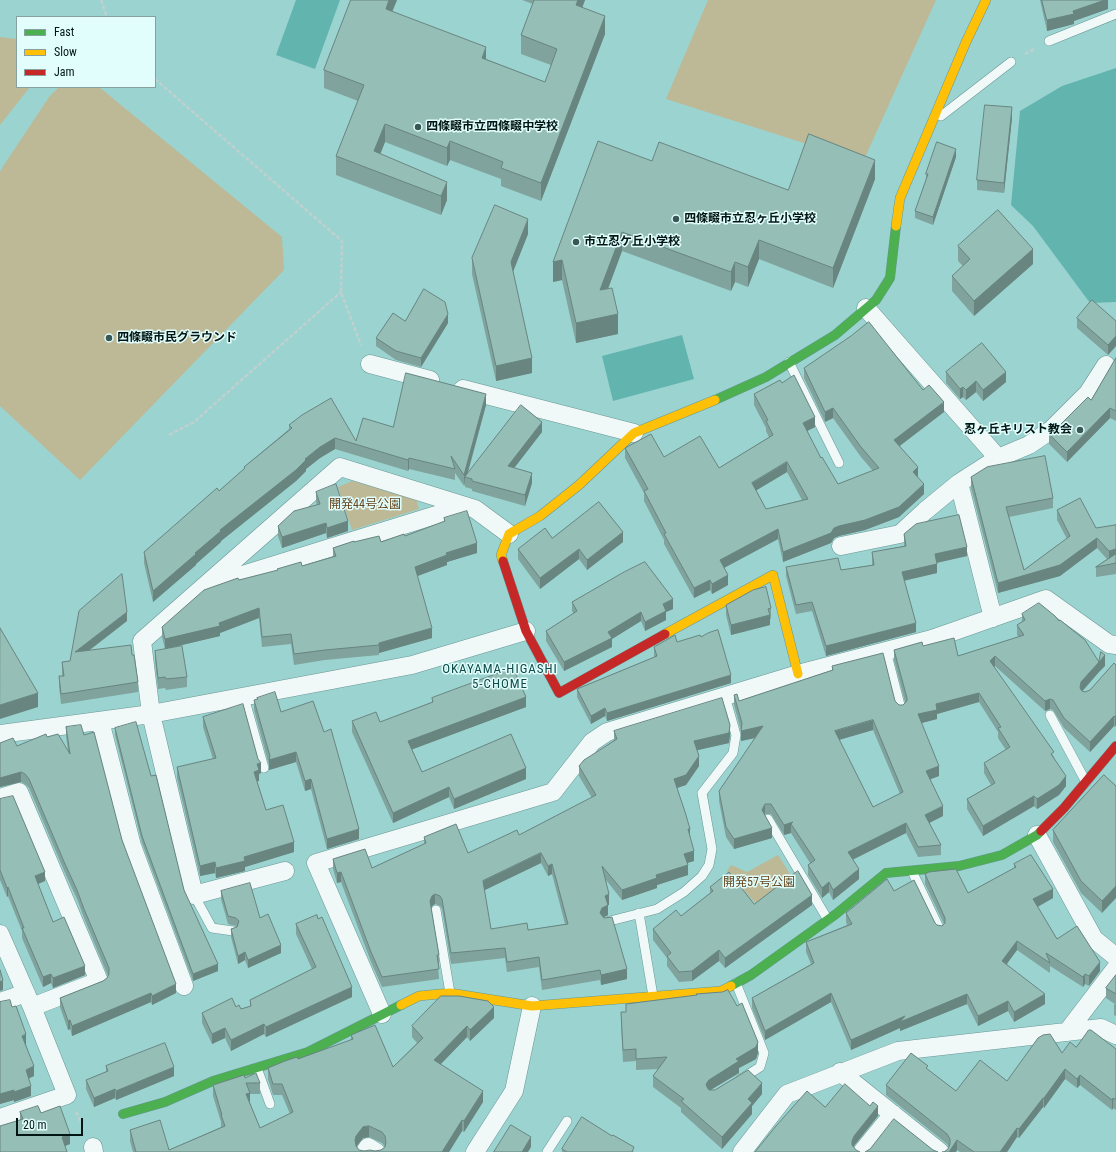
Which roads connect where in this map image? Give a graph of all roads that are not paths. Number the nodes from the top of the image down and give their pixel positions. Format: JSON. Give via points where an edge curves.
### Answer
{"nodes":[{"id":1,"x":986,"y":0,"type":"edge"},
{"id":2,"x":1116,"y":14,"type":"edge"},
{"id":3,"x":1049,"y":41,"type":"road end"},
{"id":4,"x":1011,"y":62,"type":"road end"},
{"id":5,"x":932,"y":122,"type":"junction"},
{"id":6,"x":866,"y":308,"type":"junction"},
{"id":7,"x":789,"y":362,"type":"junction"},
{"id":8,"x":370,"y":364,"type":"road end"},
{"id":9,"x":1106,"y":365,"type":"dead end"},
{"id":10,"x":634,"y":433,"type":"junction"},
{"id":11,"x":998,"y":458,"type":"junction"},
{"id":12,"x":839,"y":463,"type":"dead end"},
{"id":13,"x":959,"y":483,"type":"junction"},
{"id":14,"x":465,"y":506,"type":"junction"},
{"id":15,"x":509,"y":534,"type":"junction"},
{"id":16,"x":841,"y":546,"type":"dead end"},
{"id":17,"x":204,"y":587,"type":"junction"},
{"id":18,"x":993,"y":618,"type":"junction"},
{"id":19,"x":526,"y":631,"type":"junction"},
{"id":20,"x":1116,"y":645,"type":"edge"},
{"id":21,"x":886,"y":651,"type":"junction"},
{"id":22,"x":798,"y":674,"type":"junction"},
{"id":23,"x":725,"y":696,"type":"junction"},
{"id":24,"x":244,"y":697,"type":"junction"},
{"id":25,"x":901,"y":709,"type":"edge"},
{"id":26,"x":151,"y":714,"type":"junction"},
{"id":27,"x":1050,"y":715,"type":"dead end"},
{"id":28,"x":100,"y":721,"type":"junction"},
{"id":29,"x":0,"y":734,"type":"edge"},
{"id":30,"x":1115,"y":749,"type":"edge"},
{"id":31,"x":264,"y":768,"type":"dead end"},
{"id":32,"x":1086,"y":782,"type":"junction"},
{"id":33,"x":0,"y":798,"type":"edge"},
{"id":34,"x":768,"y":819,"type":"edge"},
{"id":35,"x":1037,"y":835,"type":"junction"},
{"id":36,"x":285,"y":871,"type":"dead end"},
{"id":37,"x":912,"y":871,"type":"junction"},
{"id":38,"x":194,"y":895,"type":"junction"},
{"id":39,"x":436,"y":910,"type":"dead end"},
{"id":40,"x":640,"y":913,"type":"junction"},
{"id":41,"x":828,"y":920,"type":"junction"},
{"id":42,"x":606,"y":922,"type":"edge"},
{"id":43,"x":940,"y":930,"type":"edge"},
{"id":44,"x":233,"y":931,"type":"edge"},
{"id":45,"x":0,"y":934,"type":"edge"},
{"id":46,"x":1116,"y":957,"type":"edge"},
{"id":47,"x":1116,"y":968,"type":"edge"},
{"id":48,"x":736,"y":983,"type":"junction"},
{"id":49,"x":184,"y":986,"type":"dead end"},
{"id":50,"x":450,"y":992,"type":"junction"},
{"id":51,"x":653,"y":996,"type":"junction"},
{"id":52,"x":29,"y":1000,"type":"junction"},
{"id":53,"x":0,"y":1002,"type":"edge"},
{"id":54,"x":532,"y":1006,"type":"junction"},
{"id":55,"x":382,"y":1014,"type":"junction"},
{"id":56,"x":1067,"y":1032,"type":"junction"},
{"id":57,"x":1116,"y":1035,"type":"edge"},
{"id":58,"x":257,"y":1068,"type":"junction"},
{"id":59,"x":840,"y":1072,"type":"junction"},
{"id":60,"x":730,"y":1085,"type":"edge"},
{"id":61,"x":270,"y":1104,"type":"dead end"},
{"id":62,"x":123,"y":1114,"type":"dead end"},
{"id":63,"x":893,"y":1114,"type":"junction"},
{"id":64,"x":0,"y":1118,"type":"edge"},
{"id":65,"x":567,"y":1121,"type":"dead end"},
{"id":66,"x":365,"y":1152,"type":"edge"},
{"id":67,"x":376,"y":1152,"type":"edge"},
{"id":68,"x":475,"y":1152,"type":"edge"},
{"id":69,"x":547,"y":1152,"type":"edge"},
{"id":70,"x":742,"y":1152,"type":"edge"},
{"id":71,"x":862,"y":1152,"type":"edge"},
{"id":72,"x":940,"y":1152,"type":"edge"}],
"edges":[{"from":1,"to":5,"type":"street"},
{"from":2,"to":3,"type":"lane"},
{"from":4,"to":5,"type":"lane"},
{"from":5,"to":6,"type":"street","via":[[900,198],[890,278],[876,300]]},
{"from":6,"to":7,"type":"street","via":[[835,335]]},
{"from":6,"to":11,"type":"street"},
{"from":7,"to":10,"type":"street","via":[[766,377],[716,400]]},
{"from":7,"to":12,"type":"lane"},
{"from":8,"to":10,"type":"street"},
{"from":9,"to":11,"type":"street","via":[[1088,393],[1051,430],[1029,445]]},
{"from":10,"to":15,"type":"street","via":[[573,490],[540,516]]},
{"from":11,"to":13,"type":"street"},
{"from":13,"to":16,"type":"street","via":[[900,534]]},
{"from":13,"to":18,"type":"street"},
{"from":14,"to":15,"type":"street","via":[[475,509]]},
{"from":14,"to":17,"type":"street"},
{"from":14,"to":17,"type":"street","via":[[340,467]]},
{"from":15,"to":19,"type":"street","via":[[501,555]]},
{"from":17,"to":26,"type":"street","via":[[142,641]]},
{"from":18,"to":20,"type":"street","via":[[1046,599],[1109,644]]},
{"from":18,"to":21,"type":"street","via":[[932,639]]},
{"from":19,"to":22,"type":"street","via":[[558,693],[773,575]]},
{"from":19,"to":24,"type":"street","via":[[412,665]]},
{"from":21,"to":22,"type":"street"},
{"from":21,"to":25,"type":"lane"},
{"from":22,"to":23,"type":"street"},
{"from":23,"to":40,"type":"lane","via":[[736,735],[733,753],[702,793],[712,849],[709,865],[702,876],[684,892],[657,909]]},
{"from":23,"to":55,"type":"street","via":[[607,732],[592,742],[553,792],[316,863]]},
{"from":24,"to":26,"type":"street"},
{"from":24,"to":31,"type":"lane"},
{"from":26,"to":28,"type":"street"},
{"from":26,"to":38,"type":"street"},
{"from":27,"to":32,"type":"lane"},
{"from":28,"to":29,"type":"street"},
{"from":28,"to":49,"type":"street","via":[[132,846]]},
{"from":30,"to":32,"type":"street"},
{"from":32,"to":35,"type":"street"},
{"from":33,"to":52,"type":"street","via":[[19,792],[99,981]]},
{"from":34,"to":41,"type":"lane"},
{"from":35,"to":37,"type":"street","via":[[1002,855],[959,866]]},
{"from":35,"to":46,"type":"street","via":[[1094,939]]},
{"from":36,"to":38,"type":"street"},
{"from":37,"to":41,"type":"street","via":[[886,873]]},
{"from":37,"to":43,"type":"lane"},
{"from":38,"to":44,"type":"lane","via":[[212,928]]},
{"from":39,"to":50,"type":"lane"},
{"from":40,"to":42,"type":"lane"},
{"from":40,"to":51,"type":"lane"},
{"from":41,"to":48,"type":"street"},
{"from":45,"to":52,"type":"street"},
{"from":47,"to":56,"type":"street"},
{"from":48,"to":51,"type":"street","via":[[721,991]]},
{"from":48,"to":60,"type":"lane","via":[[764,1053],[760,1067]]},
{"from":50,"to":54,"type":"street"},
{"from":50,"to":55,"type":"street","via":[[419,996]]},
{"from":51,"to":54,"type":"street"},
{"from":52,"to":53,"type":"street"},
{"from":52,"to":64,"type":"street","via":[[67,1095]]},
{"from":54,"to":68,"type":"street","via":[[514,1091]]},
{"from":55,"to":58,"type":"street","via":[[308,1052]]},
{"from":56,"to":57,"type":"street","via":[[1101,1028]]},
{"from":56,"to":59,"type":"street","via":[[898,1051]]},
{"from":58,"to":61,"type":"lane"},
{"from":58,"to":62,"type":"street","via":[[213,1081],[165,1102]]},
{"from":59,"to":63,"type":"street"},
{"from":59,"to":70,"type":"street","via":[[788,1094]]},
{"from":63,"to":71,"type":"street"},
{"from":63,"to":72,"type":"street"},
{"from":65,"to":69,"type":"lane"},
{"from":66,"to":67,"type":"street","via":[[368,1147]]}]}
